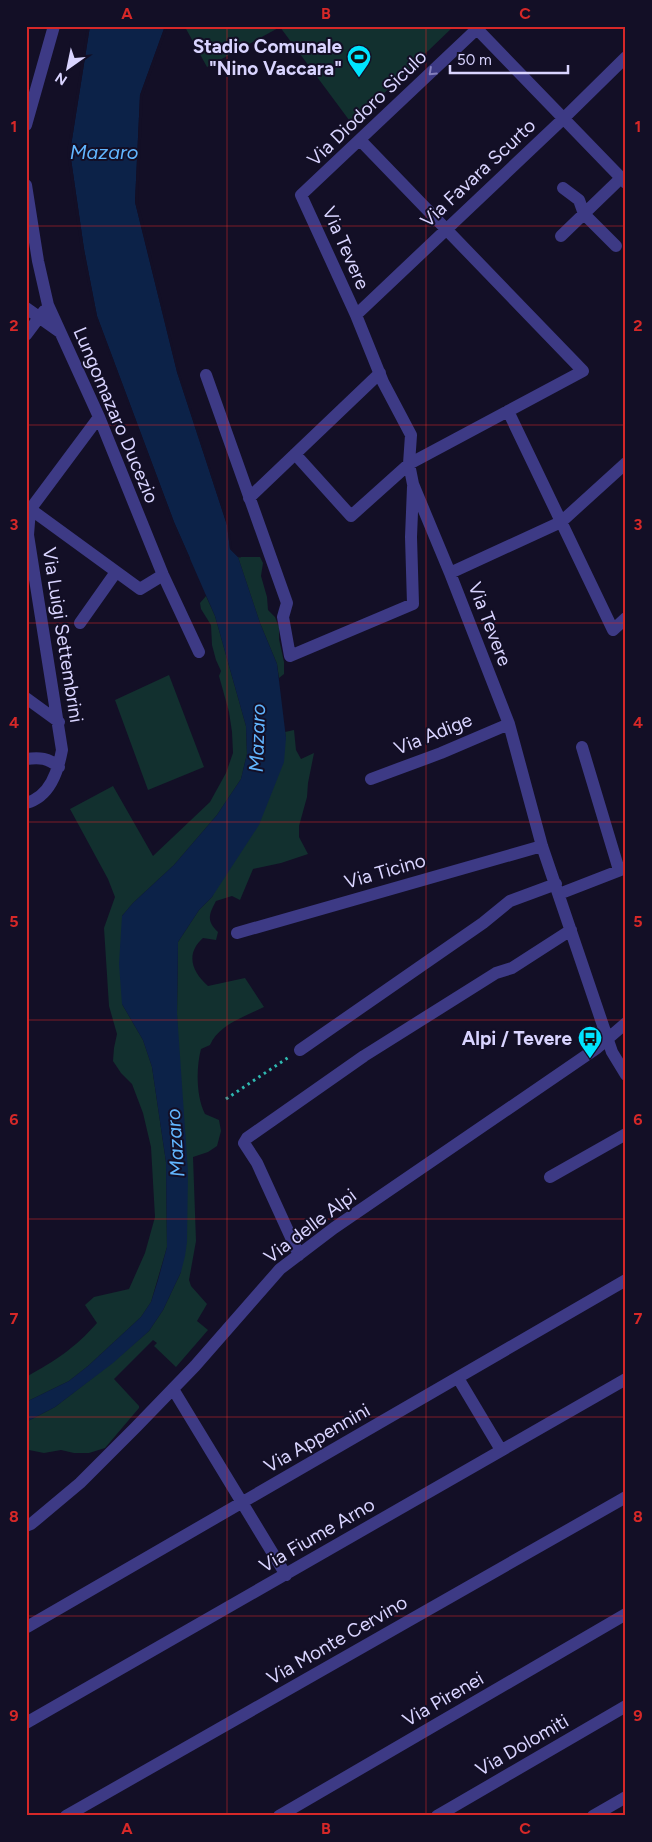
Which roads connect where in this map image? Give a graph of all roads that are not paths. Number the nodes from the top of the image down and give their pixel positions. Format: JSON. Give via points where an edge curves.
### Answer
{"nodes":[{"id":1,"x":54,"y":26,"type":"edge"},
{"id":2,"x":478,"y":28,"type":"edge"},
{"id":3,"x":626,"y":57,"type":"edge"},
{"id":4,"x":563,"y":119,"type":"junction"},
{"id":5,"x":26,"y":125,"type":"edge"},
{"id":6,"x":360,"y":140,"type":"junction"},
{"id":7,"x":623,"y":181,"type":"edge"},
{"id":8,"x":26,"y":185,"type":"edge"},
{"id":9,"x":563,"y":188,"type":"dead end"},
{"id":10,"x":302,"y":195,"type":"joint"},
{"id":11,"x":584,"y":214,"type":"junction"},
{"id":12,"x":446,"y":229,"type":"junction"},
{"id":13,"x":561,"y":236,"type":"dead end"},
{"id":14,"x":616,"y":246,"type":"dead end"},
{"id":15,"x":48,"y":305,"type":"junction"},
{"id":16,"x":26,"y":308,"type":"edge"},
{"id":17,"x":356,"y":315,"type":"junction"},
{"id":18,"x":39,"y":317,"type":"junction"},
{"id":19,"x":60,"y":332,"type":"junction"},
{"id":20,"x":26,"y":335,"type":"edge"},
{"id":21,"x":380,"y":373,"type":"junction"},
{"id":22,"x":206,"y":375,"type":"dead end"},
{"id":23,"x":508,"y":411,"type":"junction"},
{"id":24,"x":99,"y":417,"type":"junction"},
{"id":25,"x":294,"y":454,"type":"junction"},
{"id":26,"x":626,"y":463,"type":"edge"},
{"id":27,"x":409,"y":464,"type":"junction"},
{"id":28,"x":414,"y":484,"type":"junction"},
{"id":29,"x":249,"y":498,"type":"junction"},
{"id":30,"x":28,"y":510,"type":"edge"},
{"id":31,"x":561,"y":522,"type":"junction"},
{"id":32,"x":116,"y":572,"type":"junction"},
{"id":33,"x":450,"y":572,"type":"junction"},
{"id":34,"x":163,"y":575,"type":"junction"},
{"id":35,"x":626,"y":618,"type":"edge"},
{"id":36,"x":80,"y":623,"type":"dead end"},
{"id":37,"x":199,"y":652,"type":"dead end"},
{"id":38,"x":26,"y":698,"type":"edge"},
{"id":39,"x":32,"y":707,"type":"edge"},
{"id":40,"x":59,"y":722,"type":"junction"},
{"id":41,"x":509,"y":724,"type":"junction"},
{"id":42,"x":582,"y":747,"type":"dead end"},
{"id":43,"x":26,"y":759,"type":"edge"},
{"id":44,"x":59,"y":767,"type":"junction"},
{"id":45,"x":371,"y":779,"type":"dead end"},
{"id":46,"x":26,"y":803,"type":"edge"},
{"id":47,"x":542,"y":846,"type":"junction"},
{"id":48,"x":622,"y":869,"type":"edge"},
{"id":49,"x":557,"y":889,"type":"junction"},
{"id":50,"x":571,"y":930,"type":"junction"},
{"id":51,"x":237,"y":933,"type":"dead end"},
{"id":52,"x":626,"y":1022,"type":"edge"},
{"id":53,"x":608,"y":1040,"type":"junction"},
{"id":54,"x":300,"y":1050,"type":"road end"},
{"id":55,"x":626,"y":1075,"type":"edge"},
{"id":56,"x":626,"y":1134,"type":"edge"},
{"id":57,"x":550,"y":1177,"type":"dead end"},
{"id":58,"x":299,"y":1255,"type":"junction"},
{"id":59,"x":626,"y":1280,"type":"edge"},
{"id":60,"x":458,"y":1378,"type":"junction"},
{"id":61,"x":626,"y":1379,"type":"edge"},
{"id":62,"x":173,"y":1389,"type":"junction"},
{"id":63,"x":501,"y":1450,"type":"junction"},
{"id":64,"x":626,"y":1496,"type":"edge"},
{"id":65,"x":242,"y":1503,"type":"junction"},
{"id":66,"x":26,"y":1526,"type":"edge"},
{"id":67,"x":286,"y":1574,"type":"junction"},
{"id":68,"x":626,"y":1614,"type":"edge"},
{"id":69,"x":27,"y":1627,"type":"edge"},
{"id":70,"x":626,"y":1706,"type":"edge"},
{"id":71,"x":26,"y":1724,"type":"edge"},
{"id":72,"x":626,"y":1797,"type":"edge"},
{"id":73,"x":66,"y":1816,"type":"edge"},
{"id":74,"x":279,"y":1816,"type":"edge"},
{"id":75,"x":437,"y":1816,"type":"edge"},
{"id":76,"x":593,"y":1816,"type":"edge"}],
"edges":[{"from":1,"to":5,"type":"street"},
{"from":2,"to":4,"type":"street"},
{"from":2,"to":6,"type":"street","name":"Via Diodoro Siculo","one_way":true},
{"from":3,"to":4,"type":"street","name":"Via Favara Scurto"},
{"from":4,"to":7,"type":"street"},
{"from":4,"to":12,"type":"street","name":"Via Favara Scurto"},
{"from":6,"to":10,"type":"street","name":"Via Diodoro Siculo"},
{"from":6,"to":12,"type":"street"},
{"from":7,"to":11,"type":"street"},
{"from":8,"to":15,"type":"street","name":"Lungomazaro Ducezio"},
{"from":9,"to":11,"type":"street","via":[[579,200]]},
{"from":10,"to":17,"type":"street","name":"Via Tevere"},
{"from":11,"to":13,"type":"street"},
{"from":11,"to":14,"type":"street"},
{"from":12,"to":17,"type":"street","name":"Via Favara Scurto"},
{"from":12,"to":23,"type":"street","via":[[583,371]]},
{"from":15,"to":18,"type":"street"},
{"from":15,"to":19,"type":"street","name":"Lungomazaro Ducezio"},
{"from":16,"to":18,"type":"street"},
{"from":17,"to":21,"type":"street","name":"Via Tevere"},
{"from":18,"to":19,"type":"street"},
{"from":18,"to":20,"type":"street"},
{"from":19,"to":24,"type":"street","name":"Lungomazaro Ducezio"},
{"from":21,"to":25,"type":"street"},
{"from":21,"to":27,"type":"street","name":"Via Tevere","via":[[411,435]]},
{"from":22,"to":29,"type":"street"},
{"from":23,"to":27,"type":"street"},
{"from":23,"to":31,"type":"street"},
{"from":24,"to":30,"type":"street"},
{"from":24,"to":34,"type":"street","name":"Lungomazaro Ducezio"},
{"from":25,"to":27,"type":"street","via":[[351,516]]},
{"from":25,"to":29,"type":"street"},
{"from":26,"to":31,"type":"street"},
{"from":27,"to":28,"type":"street","name":"Via Tevere"},
{"from":28,"to":29,"type":"street","via":[[411,537],[413,604],[290,656],[283,616],[287,603]]},
{"from":28,"to":33,"type":"street","name":"Via Tevere"},
{"from":30,"to":32,"type":"street"},
{"from":30,"to":40,"type":"street","name":"Via Luigi Settembrini","via":[[28,535]]},
{"from":31,"to":33,"type":"street"},
{"from":31,"to":35,"type":"street","via":[[613,630]]},
{"from":32,"to":34,"type":"street","via":[[140,589]]},
{"from":32,"to":36,"type":"street"},
{"from":33,"to":41,"type":"street","name":"Via Tevere"},
{"from":34,"to":37,"type":"street","name":"Lungomazaro Ducezio"},
{"from":38,"to":39,"type":"street"},
{"from":39,"to":40,"type":"street"},
{"from":40,"to":44,"type":"street","name":"Via Luigi Settembrini","via":[[62,750]]},
{"from":41,"to":45,"type":"street","name":"Via Adige"},
{"from":41,"to":47,"type":"street","name":"Via Tevere"},
{"from":42,"to":48,"type":"street"},
{"from":43,"to":44,"type":"street","via":[[39,757]]},
{"from":44,"to":46,"type":"street","name":"Via Luigi Settembrini","via":[[46,790]]},
{"from":47,"to":49,"type":"street","name":"Via Tevere"},
{"from":47,"to":51,"type":"street","name":"Via Ticino"},
{"from":48,"to":49,"type":"street"},
{"from":49,"to":50,"type":"street","name":"Via Tevere"},
{"from":49,"to":54,"type":"street","via":[[510,900],[483,923]]},
{"from":50,"to":53,"type":"street","name":"Via Tevere"},
{"from":50,"to":58,"type":"street","via":[[364,1056],[247,1138],[244,1142]]},
{"from":52,"to":53,"type":"street","name":"Via delle Alpi"},
{"from":53,"to":55,"type":"street","name":"Via Tevere"},
{"from":53,"to":58,"type":"street","name":"Via delle Alpi"},
{"from":56,"to":57,"type":"street"},
{"from":58,"to":62,"type":"street","name":"Via delle Alpi","via":[[280,1269]]},
{"from":59,"to":60,"type":"street","name":"Via Appennini"},
{"from":60,"to":63,"type":"street"},
{"from":60,"to":65,"type":"street","name":"Via Appennini"},
{"from":61,"to":63,"type":"street","name":"Via Fiume Arno"},
{"from":62,"to":65,"type":"street"},
{"from":62,"to":66,"type":"street","name":"Via delle Alpi","via":[[80,1483]]},
{"from":63,"to":67,"type":"street","name":"Via Fiume Arno"},
{"from":64,"to":73,"type":"street","name":"Via Monte Cervino"},
{"from":65,"to":67,"type":"street"},
{"from":65,"to":69,"type":"street","name":"Via Appennini"},
{"from":67,"to":71,"type":"street","name":"Via Fiume Arno"},
{"from":68,"to":74,"type":"street","name":"Via Pirenei"},
{"from":70,"to":75,"type":"street","name":"Via Dolomiti"},
{"from":72,"to":76,"type":"street"}]}
